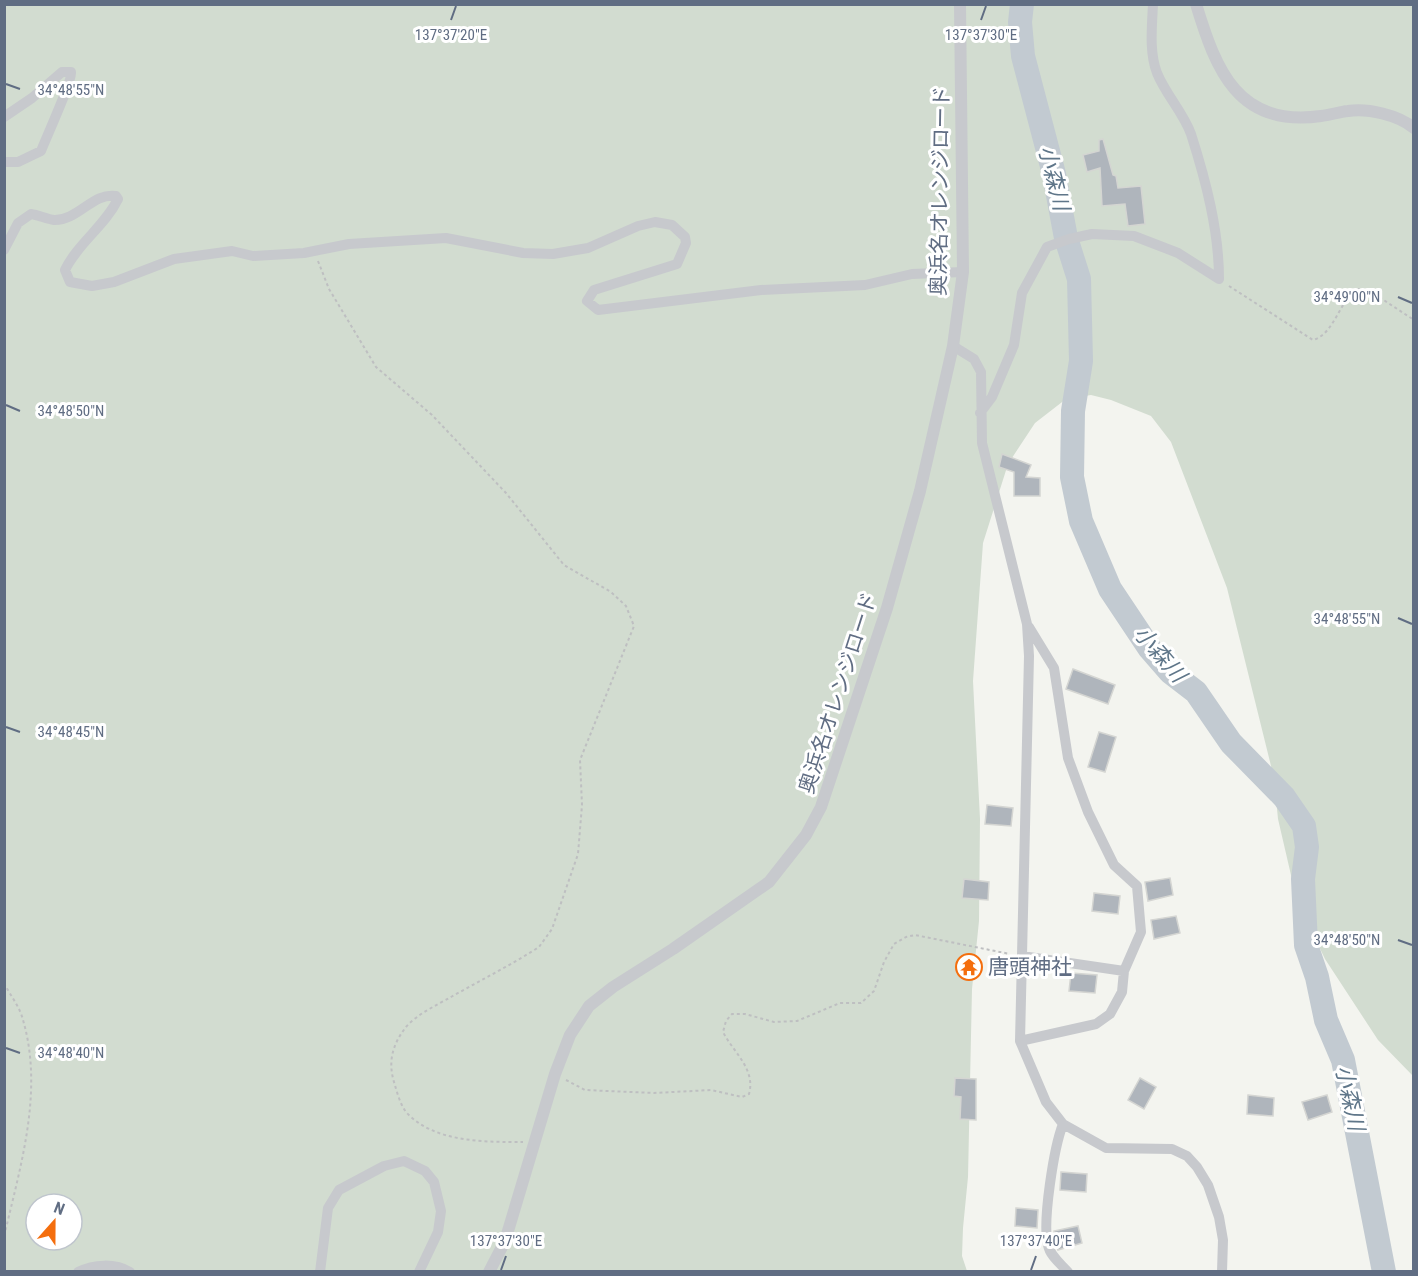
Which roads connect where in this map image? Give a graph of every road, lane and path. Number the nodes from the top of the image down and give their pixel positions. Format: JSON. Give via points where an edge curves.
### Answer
{"nodes":[{"id":1,"x":960,"y":4,"type":"edge"},
{"id":2,"x":1153,"y":4,"type":"edge"},
{"id":3,"x":1196,"y":4,"type":"edge"},
{"id":4,"x":4,"y":117,"type":"edge"},
{"id":5,"x":1413,"y":128,"type":"edge"},
{"id":6,"x":4,"y":162,"type":"edge"},
{"id":7,"x":4,"y":250,"type":"edge"},
{"id":8,"x":314,"y":251,"type":"junction"},
{"id":9,"x":963,"y":272,"type":"junction"},
{"id":10,"x":1219,"y":279,"type":"junction"},
{"id":11,"x":1413,"y":320,"type":"edge"},
{"id":12,"x":953,"y":346,"type":"junction"},
{"id":13,"x":980,"y":414,"type":"junction"},
{"id":14,"x":1027,"y":624,"type":"junction"},
{"id":15,"x":4,"y":915,"type":"edge"},
{"id":16,"x":4,"y":921,"type":"edge"},
{"id":17,"x":1022,"y":957,"type":"junction"},
{"id":18,"x":1124,"y":971,"type":"junction"},
{"id":19,"x":4,"y":983,"type":"edge"},
{"id":20,"x":1020,"y":1041,"type":"junction"},
{"id":21,"x":555,"y":1074,"type":"junction"},
{"id":22,"x":1063,"y":1124,"type":"junction"},
{"id":23,"x":535,"y":1142,"type":"junction"},
{"id":24,"x":4,"y":1237,"type":"edge"},
{"id":25,"x":78,"y":1272,"type":"edge"},
{"id":26,"x":130,"y":1272,"type":"edge"},
{"id":27,"x":320,"y":1272,"type":"edge"},
{"id":28,"x":419,"y":1272,"type":"edge"},
{"id":29,"x":489,"y":1272,"type":"edge"},
{"id":30,"x":1068,"y":1272,"type":"edge"},
{"id":31,"x":1222,"y":1272,"type":"edge"}],
"edges":[{"from":1,"to":9,"type":"street","name":"奥浜名オレンジロード"},
{"from":2,"to":10,"type":"street","via":[[1152,46],[1157,73],[1190,133],[1212,213],[1219,249]]},
{"from":3,"to":5,"type":"street","via":[[1211,55],[1228,84],[1262,110],[1290,117],[1320,117],[1350,110],[1378,113]]},
{"from":4,"to":6,"type":"street","via":[[62,72],[71,72],[72,79],[41,151],[18,162]]},
{"from":7,"to":8,"type":"street","via":[[18,223],[31,214],[55,220],[64,218],[107,194],[118,199],[114,208],[72,255],[65,270],[70,282],[77,285],[114,282],[174,259],[232,251],[253,256]]},
{"from":8,"to":9,"type":"street","via":[[349,244],[446,238],[523,253],[553,254],[588,248],[655,222],[681,231],[686,243],[676,264],[594,290],[587,301],[598,310],[761,290],[865,285],[912,274]]},
{"from":8,"to":23,"type":"path","via":[[329,289],[376,367],[432,415],[506,493],[564,565],[626,606],[634,626],[580,760],[578,854],[552,930],[539,946],[426,1011],[406,1027],[390,1056],[400,1100],[405,1111],[419,1123],[449,1136],[472,1140]]},
{"from":9,"to":12,"type":"street","name":"奥浜名オレンジロード"},
{"from":10,"to":11,"type":"path","via":[[1313,340],[1320,338],[1349,294],[1359,289],[1376,295]]},
{"from":10,"to":13,"type":"street","via":[[1178,253],[1134,236],[1092,234],[1047,247],[1022,293],[1014,345],[996,390]]},
{"from":12,"to":13,"type":"street","via":[[974,359],[981,372]]},
{"from":12,"to":21,"type":"street","name":"奥浜名オレンジロード","via":[[888,608],[821,807],[806,835],[769,882],[589,1006],[570,1035]]},
{"from":13,"to":14,"type":"street","via":[[982,442]]},
{"from":14,"to":17,"type":"street"},
{"from":14,"to":18,"type":"street","via":[[1054,668],[1068,758],[1088,812],[1114,865],[1137,886],[1141,932]]},
{"from":15,"to":16,"type":"path"},
{"from":17,"to":18,"type":"street"},
{"from":17,"to":20,"type":"street"},
{"from":17,"to":21,"type":"path","via":[[915,935],[894,944],[874,990],[861,1003],[840,1003],[797,1021],[774,1022],[732,1014],[723,1032],[749,1074],[751,1086],[742,1097],[711,1090],[585,1090]]},
{"from":18,"to":20,"type":"street","via":[[1117,1003],[1096,1024]]},
{"from":19,"to":24,"type":"path","via":[[23,1018],[32,1087],[27,1132]]},
{"from":20,"to":22,"type":"street","via":[[1046,1102]]},
{"from":21,"to":23,"type":"street","name":"奥浜名オレンジロード"},
{"from":22,"to":30,"type":"street","via":[[1055,1143],[1047,1238],[1052,1255]]},
{"from":22,"to":31,"type":"street","via":[[1106,1148],[1172,1149],[1186,1156],[1208,1185],[1219,1217]]},
{"from":23,"to":29,"type":"street","name":"奥浜名オレンジロード","via":[[506,1241]]},
{"from":25,"to":26,"type":"street","via":[[92,1266],[123,1267]]},
{"from":27,"to":28,"type":"street","via":[[328,1208],[339,1190],[384,1166],[404,1161],[425,1171],[434,1182],[441,1211],[438,1232]]}]}
